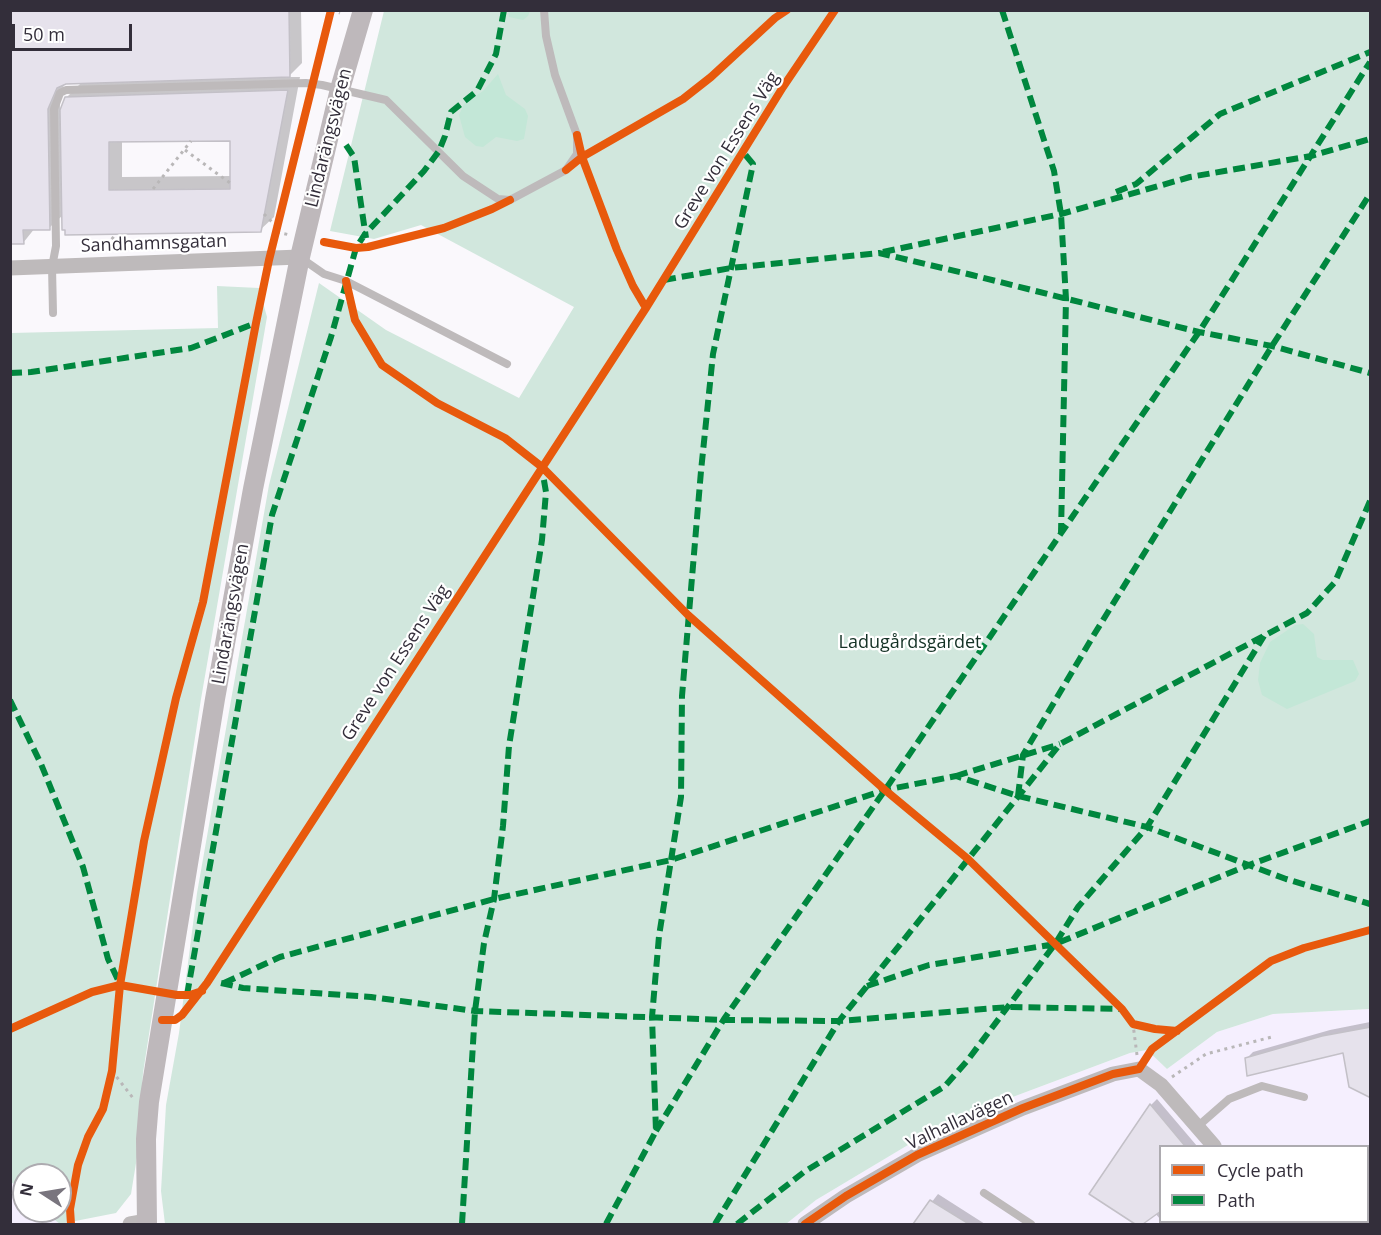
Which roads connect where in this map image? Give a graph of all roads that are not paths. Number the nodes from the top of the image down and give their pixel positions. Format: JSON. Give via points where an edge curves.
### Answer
{"nodes":[{"id":1,"x":363,"y":10,"type":"edge"},
{"id":2,"x":544,"y":10,"type":"edge"},
{"id":3,"x":340,"y":89,"type":"junction"},
{"id":4,"x":300,"y":257,"type":"junction"},
{"id":5,"x":52,"y":267,"type":"junction"},
{"id":6,"x":10,"y":268,"type":"edge"},
{"id":7,"x":53,"y":313,"type":"dead end"},
{"id":8,"x":507,"y":364,"type":"dead end"},
{"id":9,"x":1304,"y":1097,"type":"dead end"},
{"id":10,"x":1197,"y":1127,"type":"junction"},
{"id":11,"x":1213,"y":1145,"type":"edge"},
{"id":12,"x":984,"y":1193,"type":"dead end"},
{"id":13,"x":141,"y":1223,"type":"edge"},
{"id":14,"x":805,"y":1224,"type":"edge"},
{"id":15,"x":1031,"y":1224,"type":"edge"}],
"edges":[{"from":1,"to":3,"type":"street","name":"Lindarängsvägen"},
{"from":2,"to":3,"type":"lane","via":[[555,75],[577,135],[577,154],[566,170],[510,200],[498,199],[463,176],[386,100]]},
{"from":3,"to":4,"type":"street","name":"Lindarängsvägen"},
{"from":3,"to":5,"type":"lane","via":[[306,83],[60,93],[54,109],[56,246]]},
{"from":4,"to":5,"type":"street","name":"Sandhamnsgatan"},
{"from":4,"to":8,"type":"lane","via":[[324,274],[346,281]]},
{"from":4,"to":13,"type":"street","name":"Lindarängsvägen","via":[[230,618],[160,1028],[149,1102]]},
{"from":5,"to":6,"type":"street","name":"Sandhamnsgatan"},
{"from":5,"to":7,"type":"lane"},
{"from":9,"to":10,"type":"lane","via":[[1262,1086],[1228,1099]]},
{"from":10,"to":11,"type":"street"},
{"from":10,"to":14,"type":"street","name":"Valhallavägen","via":[[1161,1085],[1139,1069],[1113,1074],[917,1155]]},
{"from":12,"to":15,"type":"lane"}]}
